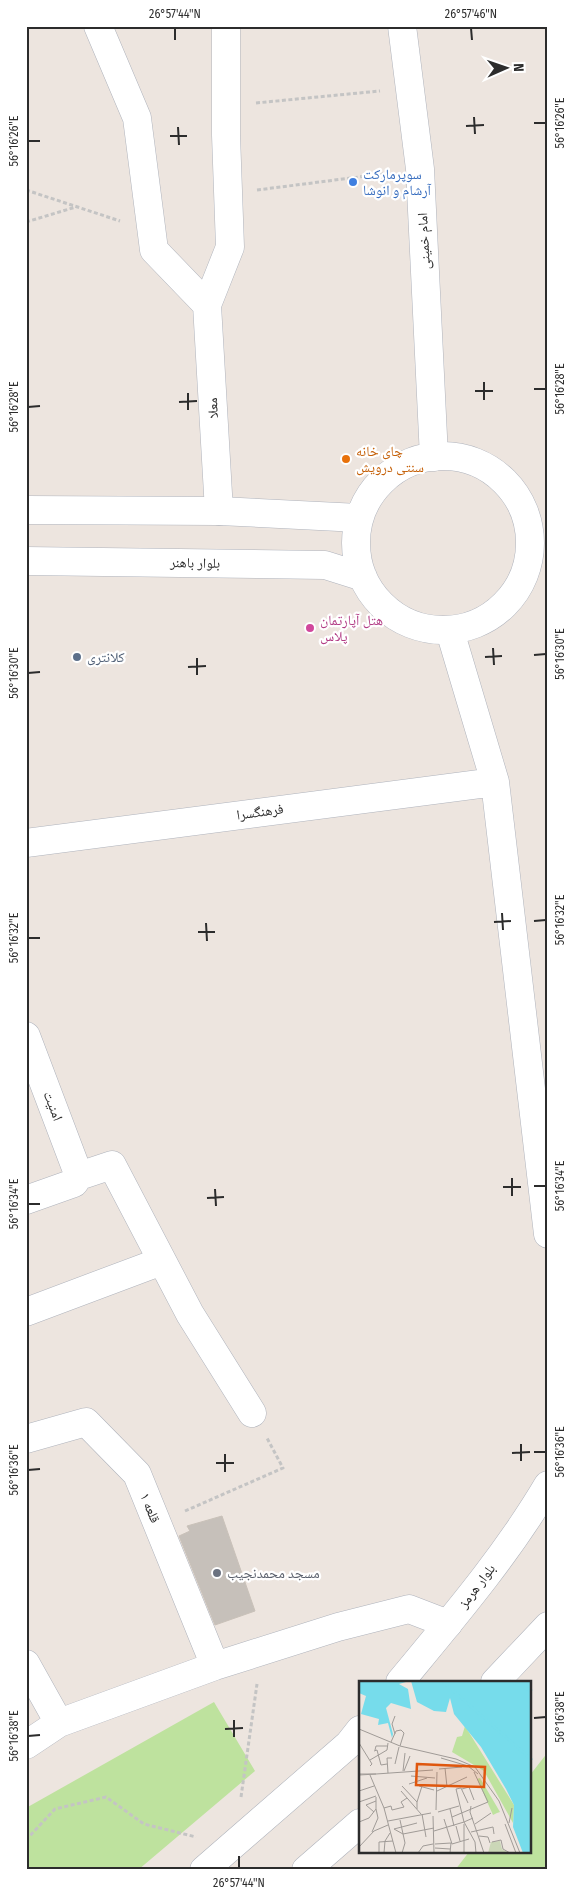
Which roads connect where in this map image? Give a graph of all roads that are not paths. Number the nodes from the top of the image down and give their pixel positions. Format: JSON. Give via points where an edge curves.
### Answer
{"nodes":[{"id":1,"x":98,"y":26,"type":"edge"},
{"id":2,"x":226,"y":26,"type":"edge"},
{"id":3,"x":402,"y":26,"type":"edge"},
{"id":4,"x":207,"y":305,"type":"junction"},
{"id":5,"x":434,"y":456,"type":"junction"},
{"id":6,"x":26,"y":510,"type":"edge"},
{"id":7,"x":219,"y":511,"type":"junction"},
{"id":8,"x":536,"y":512,"type":"edge"},
{"id":9,"x":359,"y":518,"type":"junction"},
{"id":10,"x":26,"y":561,"type":"edge"},
{"id":11,"x":536,"y":571,"type":"edge"},
{"id":12,"x":362,"y":577,"type":"junction"},
{"id":13,"x":450,"y":631,"type":"junction"},
{"id":14,"x":495,"y":782,"type":"junction"},
{"id":15,"x":26,"y":843,"type":"edge"},
{"id":16,"x":26,"y":1036,"type":"edge"},
{"id":17,"x":79,"y":1176,"type":"junction"},
{"id":18,"x":26,"y":1200,"type":"edge"},
{"id":19,"x":548,"y":1234,"type":"edge"},
{"id":20,"x":162,"y":1260,"type":"junction"},
{"id":21,"x":26,"y":1312,"type":"edge"},
{"id":22,"x":252,"y":1413,"type":"road end"},
{"id":23,"x":26,"y":1439,"type":"edge"},
{"id":24,"x":548,"y":1485,"type":"edge"},
{"id":25,"x":448,"y":1624,"type":"junction"},
{"id":26,"x":548,"y":1626,"type":"edge"},
{"id":27,"x":26,"y":1664,"type":"edge"},
{"id":28,"x":215,"y":1666,"type":"junction"},
{"id":29,"x":401,"y":1681,"type":"edge"},
{"id":30,"x":496,"y":1681,"type":"edge"},
{"id":31,"x":59,"y":1723,"type":"junction"},
{"id":32,"x":359,"y":1731,"type":"edge"},
{"id":33,"x":26,"y":1744,"type":"edge"},
{"id":34,"x":359,"y":1824,"type":"edge"},
{"id":35,"x":204,"y":1870,"type":"edge"},
{"id":36,"x":306,"y":1870,"type":"edge"}],
"edges":[{"from":1,"to":4,"type":"street","via":[[137,118],[154,250]]},
{"from":2,"to":4,"type":"street","via":[[230,246]]},
{"from":3,"to":5,"type":"street","name":"امام خمینی","via":[[420,169]]},
{"from":4,"to":7,"type":"street","name":"معلا"},
{"from":5,"to":8,"type":"street","via":[[457,457],[478,464],[497,475]]},
{"from":5,"to":9,"type":"street","via":[[410,463],[388,475],[371,494]]},
{"from":6,"to":7,"type":"street"},
{"from":7,"to":9,"type":"street"},
{"from":8,"to":11,"type":"street","via":[[529,532],[529,552]]},
{"from":9,"to":12,"type":"street","via":[[356,547]]},
{"from":10,"to":12,"type":"street","name":"بلوار باهنر","via":[[325,565]]},
{"from":11,"to":13,"type":"street","via":[[496,613],[474,625]]},
{"from":12,"to":13,"type":"street","via":[[388,612],[428,630]]},
{"from":13,"to":14,"type":"street"},
{"from":14,"to":15,"type":"street","name":"فرهنگسرا"},
{"from":14,"to":19,"type":"street"},
{"from":16,"to":17,"type":"street","name":"امنیت"},
{"from":17,"to":18,"type":"street","via":[[74,1183]]},
{"from":17,"to":20,"type":"street","via":[[112,1165]]},
{"from":20,"to":21,"type":"street"},
{"from":20,"to":22,"type":"street","via":[[190,1314]]},
{"from":23,"to":28,"type":"street","name":"قلعه ۱","via":[[86,1422],[137,1474]]},
{"from":24,"to":25,"type":"street","name":"بلوار هرمز","via":[[529,1517]]},
{"from":25,"to":28,"type":"street","via":[[409,1609],[338,1627]]},
{"from":25,"to":29,"type":"street","name":"بلوار هرمز"},
{"from":26,"to":30,"type":"street"},
{"from":27,"to":31,"type":"street"},
{"from":28,"to":31,"type":"street"},
{"from":31,"to":33,"type":"street"},
{"from":32,"to":35,"type":"street","via":[[349,1744]]},
{"from":34,"to":36,"type":"street"}]}
